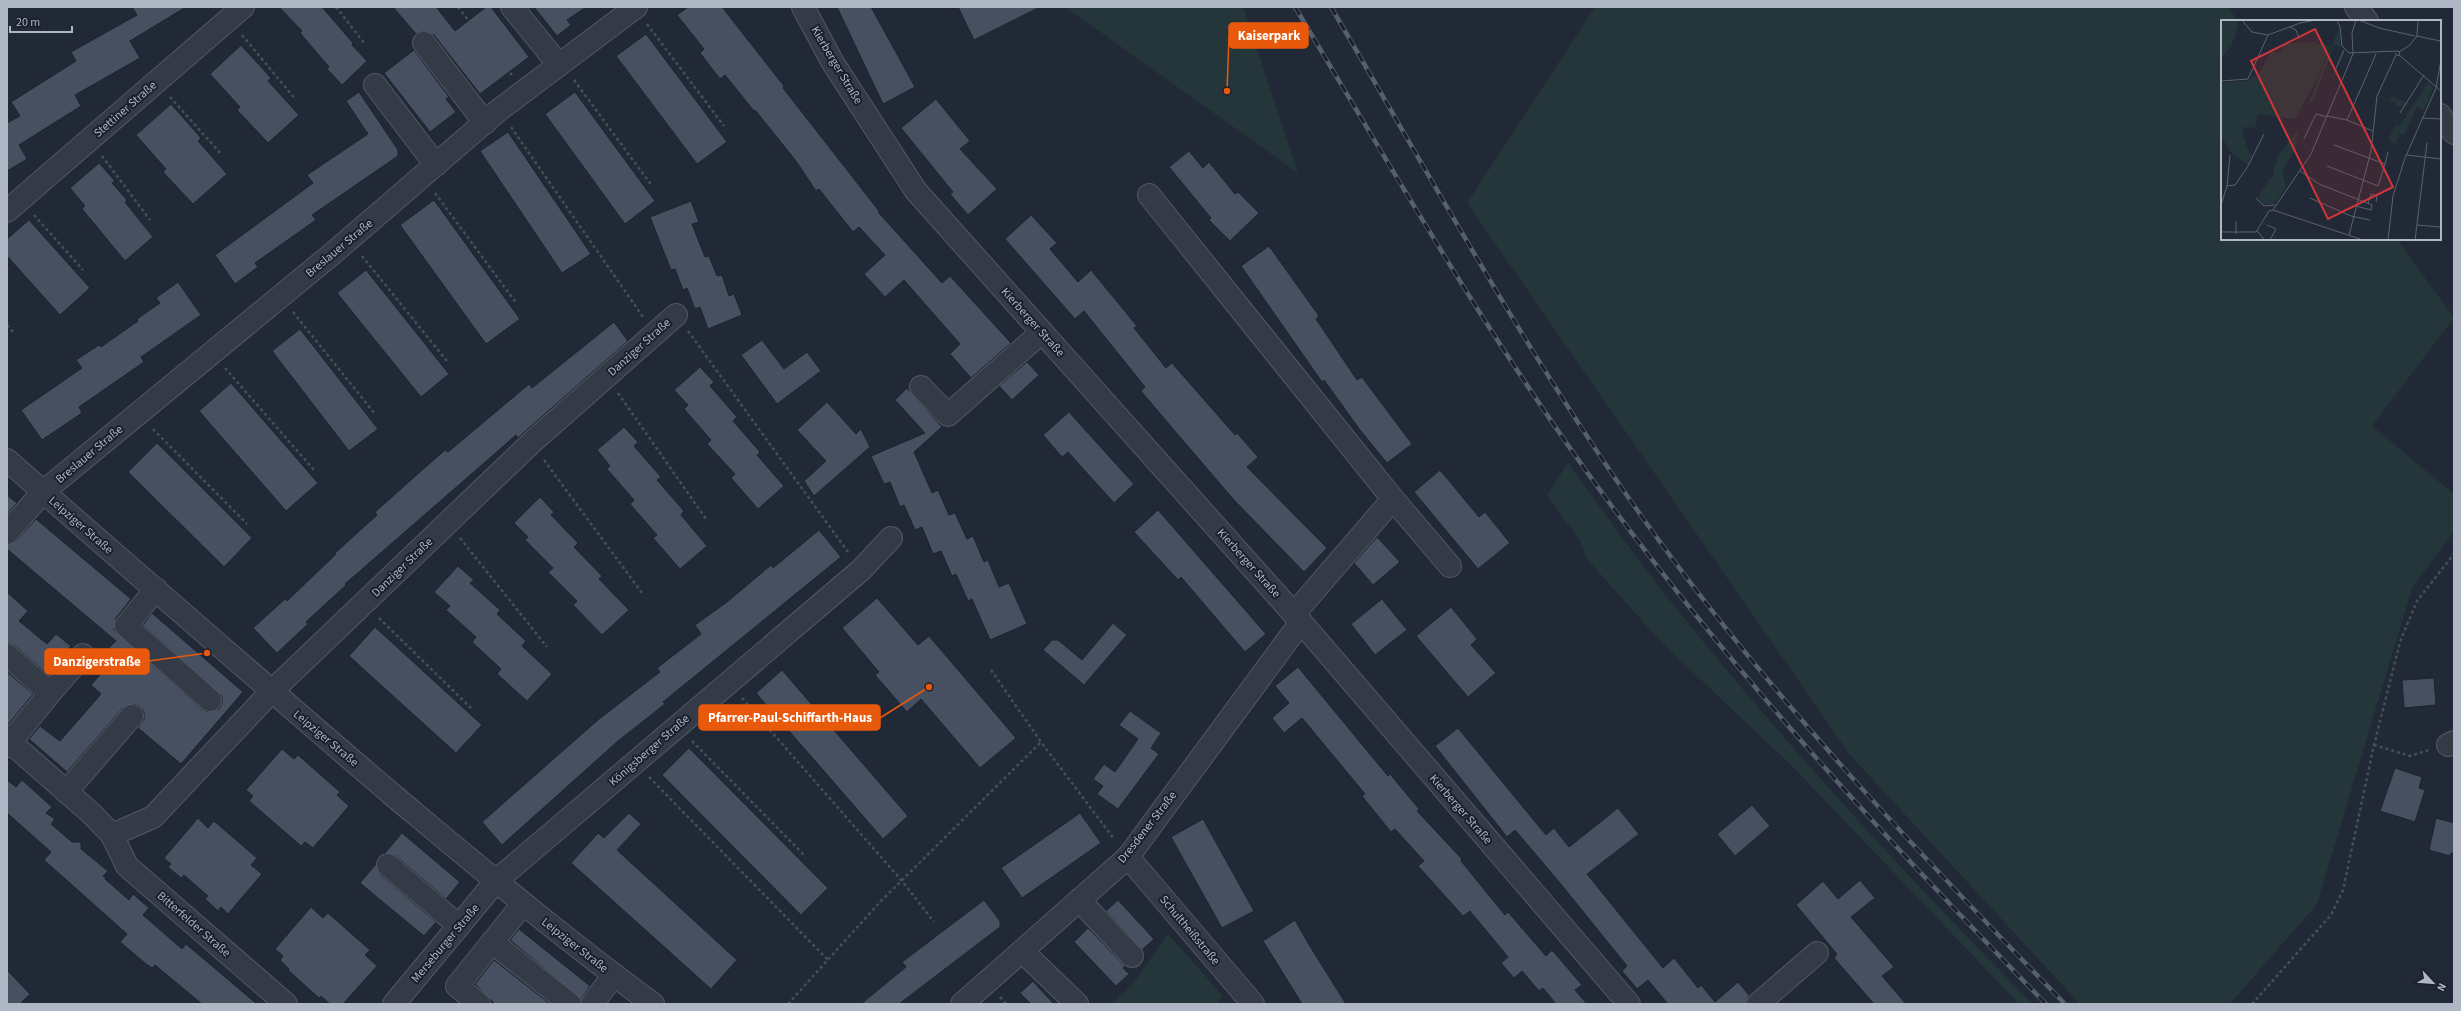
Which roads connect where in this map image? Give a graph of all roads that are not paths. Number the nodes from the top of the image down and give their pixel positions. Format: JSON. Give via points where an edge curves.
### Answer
{"nodes":[{"id":1,"x":512,"y":7,"type":"edge"},
{"id":2,"x":636,"y":7,"type":"edge"},
{"id":3,"x":803,"y":7,"type":"edge"},
{"id":4,"x":2356,"y":7,"type":"edge"},
{"id":5,"x":236,"y":13,"type":"edge"},
{"id":6,"x":2366,"y":20,"type":"edge"},
{"id":7,"x":424,"y":44,"type":"dead end"},
{"id":8,"x":560,"y":64,"type":"junction"},
{"id":9,"x":375,"y":85,"type":"dead end"},
{"id":10,"x":492,"y":116,"type":"junction"},
{"id":11,"x":2441,"y":116,"type":"edge"},
{"id":12,"x":2454,"y":133,"type":"edge"},
{"id":13,"x":429,"y":170,"type":"junction"},
{"id":14,"x":1149,"y":195,"type":"dead end"},
{"id":15,"x":14,"y":205,"type":"edge"},
{"id":16,"x":676,"y":315,"type":"road end"},
{"id":17,"x":1042,"y":332,"type":"junction"},
{"id":18,"x":921,"y":387,"type":"dead end"},
{"id":19,"x":7,"y":460,"type":"edge"},
{"id":20,"x":43,"y":492,"type":"junction"},
{"id":21,"x":1393,"y":499,"type":"junction"},
{"id":22,"x":9,"y":527,"type":"edge"},
{"id":23,"x":891,"y":538,"type":"dead end"},
{"id":24,"x":1450,"y":566,"type":"dead end"},
{"id":25,"x":156,"y":589,"type":"junction"},
{"id":26,"x":1298,"y":618,"type":"junction"},
{"id":27,"x":7,"y":655,"type":"edge"},
{"id":28,"x":83,"y":655,"type":"dead end"},
{"id":29,"x":272,"y":691,"type":"junction"},
{"id":30,"x":50,"y":693,"type":"junction"},
{"id":31,"x":210,"y":700,"type":"dead end"},
{"id":32,"x":132,"y":716,"type":"dead end"},
{"id":33,"x":9,"y":744,"type":"edge"},
{"id":34,"x":66,"y":792,"type":"junction"},
{"id":35,"x":112,"y":836,"type":"junction"},
{"id":36,"x":1128,"y":857,"type":"junction"},
{"id":37,"x":388,"y":865,"type":"dead end"},
{"id":38,"x":496,"y":882,"type":"junction"},
{"id":39,"x":1079,"y":900,"type":"junction"},
{"id":40,"x":523,"y":904,"type":"junction"},
{"id":41,"x":459,"y":926,"type":"junction"},
{"id":42,"x":492,"y":942,"type":"junction"},
{"id":43,"x":1022,"y":951,"type":"junction"},
{"id":44,"x":1817,"y":953,"type":"dead end"},
{"id":45,"x":1132,"y":956,"type":"dead end"},
{"id":46,"x":614,"y":975,"type":"junction"},
{"id":47,"x":286,"y":1004,"type":"edge"},
{"id":48,"x":394,"y":1004,"type":"edge"},
{"id":49,"x":479,"y":1004,"type":"edge"},
{"id":50,"x":570,"y":1004,"type":"edge"},
{"id":51,"x":592,"y":1004,"type":"edge"},
{"id":52,"x":653,"y":1004,"type":"edge"},
{"id":53,"x":962,"y":1004,"type":"edge"},
{"id":54,"x":1077,"y":1004,"type":"edge"},
{"id":55,"x":1253,"y":1004,"type":"edge"},
{"id":56,"x":1628,"y":1004,"type":"edge"},
{"id":57,"x":1758,"y":1004,"type":"edge"}],
"edges":[{"from":1,"to":8,"type":"street"},
{"from":2,"to":8,"type":"street","name":"Breslauer Straße"},
{"from":3,"to":17,"type":"street","name":"Kierberger Straße","via":[[833,63],[916,191]]},
{"from":4,"to":6,"type":"street"},
{"from":5,"to":15,"type":"street","name":"Stettiner Straße"},
{"from":7,"to":10,"type":"street"},
{"from":8,"to":10,"type":"street","name":"Breslauer Straße"},
{"from":9,"to":13,"type":"street"},
{"from":10,"to":13,"type":"street","name":"Breslauer Straße"},
{"from":11,"to":12,"type":"street"},
{"from":13,"to":20,"type":"street","name":"Breslauer Straße","via":[[213,354]]},
{"from":14,"to":21,"type":"street"},
{"from":16,"to":29,"type":"street","name":"Danziger Straße","via":[[532,443]]},
{"from":17,"to":18,"type":"street","via":[[948,416]]},
{"from":17,"to":26,"type":"street","name":"Kierberger Straße"},
{"from":19,"to":20,"type":"street","name":"Leipziger Straße"},
{"from":20,"to":22,"type":"street","name":"Breslauer Straße"},
{"from":20,"to":25,"type":"street","name":"Leipziger Straße"},
{"from":21,"to":24,"type":"street"},
{"from":21,"to":26,"type":"street"},
{"from":23,"to":38,"type":"street","name":"Königsberger Straße","via":[[861,570]]},
{"from":25,"to":29,"type":"street","name":"Leipziger Straße"},
{"from":25,"to":31,"type":"street","via":[[126,626]]},
{"from":26,"to":36,"type":"street","name":"Dresdener Straße"},
{"from":26,"to":56,"type":"street","name":"Kierberger Straße"},
{"from":27,"to":30,"type":"street"},
{"from":28,"to":30,"type":"street"},
{"from":29,"to":35,"type":"street","via":[[152,817]]},
{"from":29,"to":38,"type":"street","name":"Leipziger Straße"},
{"from":30,"to":33,"type":"street"},
{"from":32,"to":34,"type":"street"},
{"from":33,"to":34,"type":"street","name":"Bitterfelder Straße"},
{"from":34,"to":35,"type":"street","name":"Bitterfelder Straße"},
{"from":35,"to":47,"type":"street","name":"Bitterfelder Straße","via":[[127,866]]},
{"from":36,"to":39,"type":"street","name":"Dresdener Straße"},
{"from":36,"to":55,"type":"street","name":"Schultheißstraße"},
{"from":37,"to":41,"type":"street"},
{"from":38,"to":40,"type":"street","name":"Leipziger Straße"},
{"from":38,"to":41,"type":"street","name":"Merseburger Straße"},
{"from":39,"to":43,"type":"street","name":"Dresdener Straße"},
{"from":39,"to":45,"type":"street"},
{"from":40,"to":42,"type":"street"},
{"from":40,"to":46,"type":"street","name":"Leipziger Straße"},
{"from":41,"to":48,"type":"street","name":"Merseburger Straße"},
{"from":42,"to":49,"type":"street","via":[[457,986]]},
{"from":42,"to":50,"type":"street"},
{"from":43,"to":53,"type":"street","name":"Dresdener Straße"},
{"from":43,"to":54,"type":"street"},
{"from":44,"to":57,"type":"street"},
{"from":46,"to":51,"type":"street"},
{"from":46,"to":52,"type":"street","name":"Leipziger Straße"}]}
